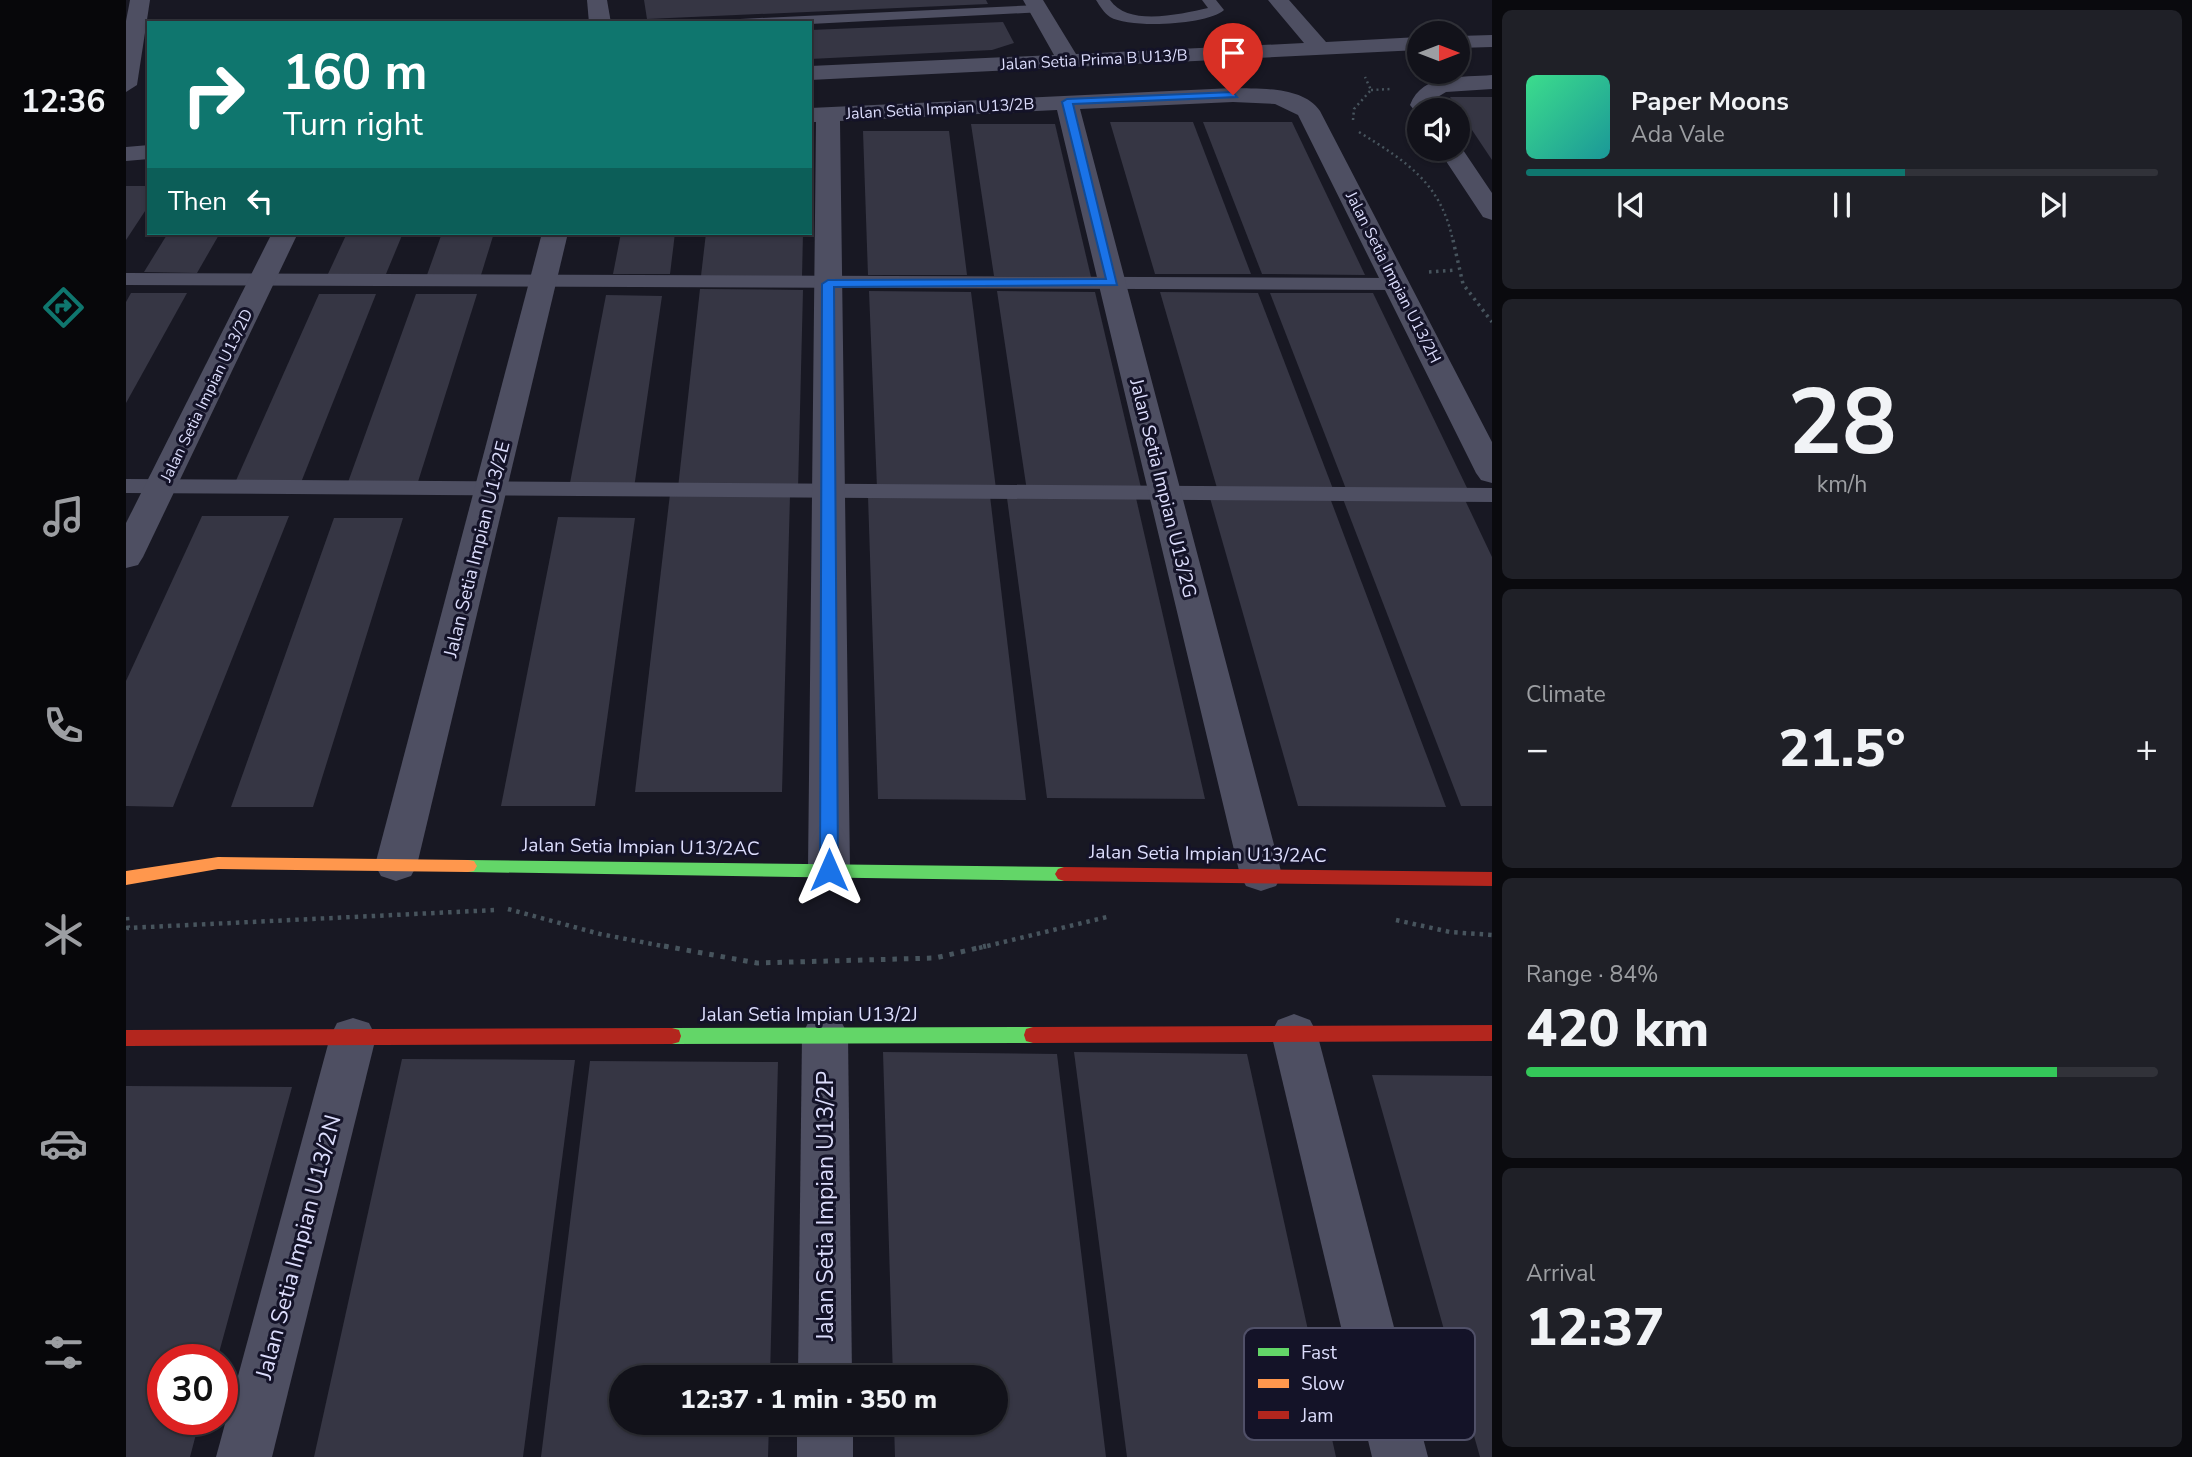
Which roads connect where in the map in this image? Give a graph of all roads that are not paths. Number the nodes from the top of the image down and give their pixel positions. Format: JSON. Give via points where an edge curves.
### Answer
{"nodes":[{"id":1,"x":140,"y":0,"type":"edge"},
{"id":2,"x":597,"y":0,"type":"edge"},
{"id":3,"x":1103,"y":0,"type":"edge"},
{"id":4,"x":1209,"y":0,"type":"edge"},
{"id":5,"x":1278,"y":0,"type":"edge"},
{"id":6,"x":1035,"y":5,"type":"edge"},
{"id":7,"x":600,"y":21,"type":"edge"},
{"id":8,"x":773,"y":21,"type":"edge"},
{"id":9,"x":1492,"y":41,"type":"edge"},
{"id":10,"x":1470,"y":42,"type":"edge"},
{"id":11,"x":1407,"y":45,"type":"edge"},
{"id":12,"x":1321,"y":49,"type":"junction"},
{"id":13,"x":1069,"y":61,"type":"junction"},
{"id":14,"x":812,"y":73,"type":"edge"},
{"id":15,"x":1492,"y":82,"type":"edge"},
{"id":16,"x":1279,"y":97,"type":"joint"},
{"id":17,"x":130,"y":98,"type":"edge"},
{"id":18,"x":1425,"y":98,"type":"edge"},
{"id":19,"x":1067,"y":102,"type":"junction"},
{"id":20,"x":819,"y":115,"type":"edge"},
{"id":21,"x":147,"y":152,"type":"edge"},
{"id":22,"x":126,"y":154,"type":"edge"},
{"id":23,"x":1458,"y":161,"type":"edge"},
{"id":24,"x":1492,"y":212,"type":"edge"},
{"id":25,"x":284,"y":235,"type":"edge"},
{"id":26,"x":555,"y":235,"type":"edge"},
{"id":27,"x":126,"y":279,"type":"edge"},
{"id":28,"x":262,"y":279,"type":"junction"},
{"id":29,"x":1113,"y":282,"type":"junction"},
{"id":30,"x":543,"y":283,"type":"junction"},
{"id":31,"x":828,"y":284,"type":"junction"},
{"id":32,"x":1398,"y":284,"type":"junction"},
{"id":33,"x":1492,"y":473,"type":"edge"},
{"id":34,"x":126,"y":486,"type":"edge"},
{"id":35,"x":161,"y":486,"type":"junction"},
{"id":36,"x":491,"y":489,"type":"junction"},
{"id":37,"x":828,"y":491,"type":"junction"},
{"id":38,"x":1166,"y":493,"type":"junction"},
{"id":39,"x":1492,"y":495,"type":"edge"},
{"id":40,"x":126,"y":557,"type":"edge"},
{"id":41,"x":396,"y":865,"type":"junction"},
{"id":42,"x":829,"y":870,"type":"junction"},
{"id":43,"x":1261,"y":875,"type":"junction"},
{"id":44,"x":126,"y":878,"type":"edge"},
{"id":45,"x":1492,"y":879,"type":"edge"},
{"id":46,"x":1492,"y":1032,"type":"edge"},
{"id":47,"x":1294,"y":1033,"type":"junction"},
{"id":48,"x":825,"y":1035,"type":"junction"},
{"id":49,"x":353,"y":1037,"type":"junction"},
{"id":50,"x":126,"y":1038,"type":"edge"},
{"id":51,"x":1368,"y":1328,"type":"edge"},
{"id":52,"x":825,"y":1365,"type":"edge"},
{"id":53,"x":825,"y":1435,"type":"edge"},
{"id":54,"x":1397,"y":1440,"type":"edge"},
{"id":55,"x":244,"y":1457,"type":"edge"},
{"id":56,"x":825,"y":1457,"type":"edge"},
{"id":57,"x":1401,"y":1457,"type":"edge"}],
"edges":[{"from":1,"to":17,"type":"street"},
{"from":2,"to":7,"type":"street"},
{"from":3,"to":4,"type":"lane","via":[[1112,12],[1123,16],[1196,18],[1217,10]]},
{"from":5,"to":12,"type":"street"},
{"from":6,"to":8,"type":"lane"},
{"from":6,"to":13,"type":"street"},
{"from":9,"to":10,"type":"street"},
{"from":11,"to":12,"type":"street","name":"Jalan Setia Prima B U13/B"},
{"from":12,"to":13,"type":"street","name":"Jalan Setia Prima B U13/B"},
{"from":13,"to":14,"type":"street","name":"Jalan Setia Prima B U13/B"},
{"from":15,"to":18,"type":"street","via":[[1441,86]]},
{"from":16,"to":19,"type":"street","name":"Jalan Setia Impian U13/2B"},
{"from":16,"to":32,"type":"street","name":"Jalan Setia Impian U13/2H","via":[[1308,111]]},
{"from":19,"to":20,"type":"street","name":"Jalan Setia Impian U13/2B"},
{"from":19,"to":29,"type":"street","name":"Jalan Setia Impian U13/2G"},
{"from":20,"to":31,"type":"street"},
{"from":21,"to":22,"type":"street"},
{"from":23,"to":24,"type":"street"},
{"from":25,"to":28,"type":"street","name":"Jalan Setia Impian U13/2D"},
{"from":26,"to":30,"type":"street","name":"Jalan Setia Impian U13/2E"},
{"from":27,"to":28,"type":"lane"},
{"from":28,"to":30,"type":"lane"},
{"from":28,"to":35,"type":"street","name":"Jalan Setia Impian U13/2D"},
{"from":29,"to":31,"type":"lane"},
{"from":29,"to":32,"type":"lane"},
{"from":29,"to":38,"type":"street","name":"Jalan Setia Impian U13/2G"},
{"from":30,"to":31,"type":"lane"},
{"from":30,"to":36,"type":"street","name":"Jalan Setia Impian U13/2E"},
{"from":31,"to":37,"type":"street"},
{"from":32,"to":33,"type":"street","name":"Jalan Setia Impian U13/2H"},
{"from":34,"to":35,"type":"lane"},
{"from":35,"to":36,"type":"lane"},
{"from":35,"to":40,"type":"street","name":"Jalan Setia Impian U13/2D"},
{"from":36,"to":37,"type":"lane"},
{"from":36,"to":41,"type":"street","name":"Jalan Setia Impian U13/2E"},
{"from":37,"to":38,"type":"lane"},
{"from":37,"to":42,"type":"street"},
{"from":38,"to":39,"type":"lane"},
{"from":38,"to":43,"type":"street","name":"Jalan Setia Impian U13/2G"},
{"from":41,"to":42,"type":"street","name":"Jalan Setia Impian U13/2AC"},
{"from":41,"to":44,"type":"street","name":"Jalan Setia Impian U13/2AC","via":[[218,863]]},
{"from":42,"to":43,"type":"street","name":"Jalan Setia Impian U13/2AC"},
{"from":43,"to":45,"type":"street","name":"Jalan Setia Impian U13/2AC"},
{"from":46,"to":47,"type":"street","name":"Jalan Setia Impian U13/2J"},
{"from":47,"to":48,"type":"street","name":"Jalan Setia Impian U13/2J"},
{"from":47,"to":51,"type":"street"},
{"from":48,"to":49,"type":"street","name":"Jalan Setia Impian U13/2J"},
{"from":48,"to":52,"type":"street","name":"Jalan Setia Impian U13/2P"},
{"from":49,"to":50,"type":"street","name":"Jalan Setia Impian U13/2J"},
{"from":49,"to":55,"type":"street","name":"Jalan Setia Impian U13/2N"},
{"from":53,"to":56,"type":"street"},
{"from":54,"to":57,"type":"street"}]}
